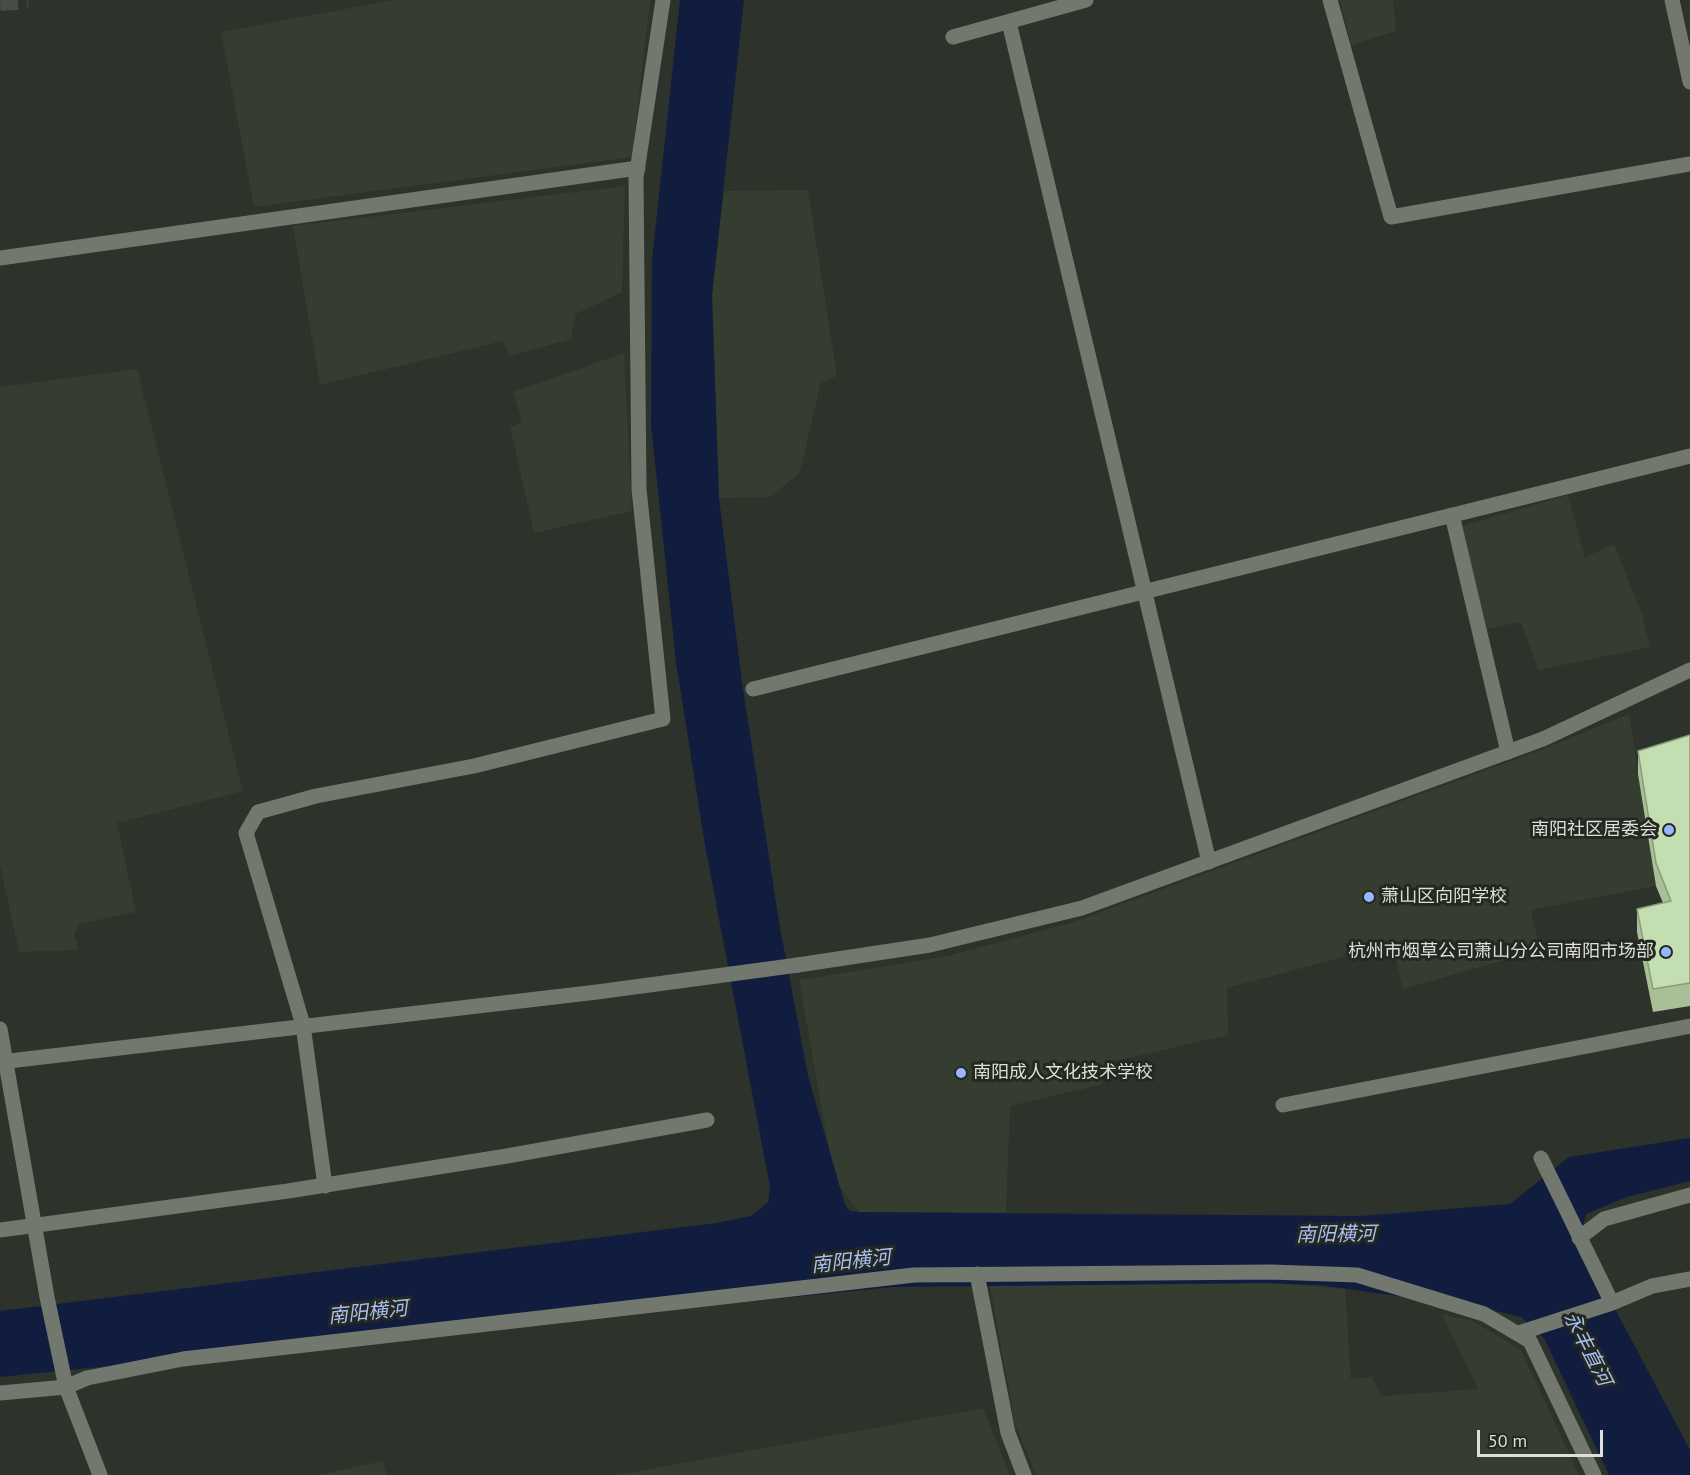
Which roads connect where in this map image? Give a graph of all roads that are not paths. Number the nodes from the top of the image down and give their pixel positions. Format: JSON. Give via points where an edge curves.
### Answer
{"nodes":[{"id":1,"x":663,"y":0,"type":"edge"},
{"id":2,"x":1086,"y":0,"type":"edge"},
{"id":3,"x":1330,"y":0,"type":"edge"},
{"id":4,"x":1672,"y":0,"type":"edge"},
{"id":5,"x":1009,"y":22,"type":"junction"},
{"id":6,"x":953,"y":37,"type":"dead end"},
{"id":7,"x":1690,"y":82,"type":"edge"},
{"id":8,"x":1690,"y":164,"type":"edge"},
{"id":9,"x":638,"y":168,"type":"junction"},
{"id":10,"x":0,"y":258,"type":"edge"},
{"id":11,"x":1690,"y":456,"type":"edge"},
{"id":12,"x":1452,"y":515,"type":"junction"},
{"id":13,"x":1145,"y":592,"type":"junction"},
{"id":14,"x":1689,"y":674,"type":"edge"},
{"id":15,"x":753,"y":689,"type":"dead end"},
{"id":16,"x":1508,"y":752,"type":"junction"},
{"id":17,"x":1209,"y":862,"type":"junction"},
{"id":18,"x":303,"y":1025,"type":"junction"},
{"id":19,"x":1690,"y":1026,"type":"edge"},
{"id":20,"x":0,"y":1029,"type":"edge"},
{"id":21,"x":3,"y":1062,"type":"edge"},
{"id":22,"x":1283,"y":1105,"type":"dead end"},
{"id":23,"x":707,"y":1120,"type":"dead end"},
{"id":24,"x":1541,"y":1158,"type":"dead end"},
{"id":25,"x":325,"y":1186,"type":"junction"},
{"id":26,"x":1690,"y":1195,"type":"edge"},
{"id":27,"x":34,"y":1227,"type":"junction"},
{"id":28,"x":0,"y":1230,"type":"edge"},
{"id":29,"x":1580,"y":1238,"type":"junction"},
{"id":30,"x":977,"y":1274,"type":"junction"},
{"id":31,"x":1690,"y":1279,"type":"edge"},
{"id":32,"x":1612,"y":1304,"type":"junction"},
{"id":33,"x":1519,"y":1333,"type":"junction"},
{"id":34,"x":65,"y":1381,"type":"junction"},
{"id":35,"x":0,"y":1393,"type":"edge"},
{"id":36,"x":100,"y":1475,"type":"edge"},
{"id":37,"x":1024,"y":1475,"type":"edge"},
{"id":38,"x":1594,"y":1475,"type":"edge"}],
"edges":[{"from":1,"to":9,"type":"street"},
{"from":2,"to":5,"type":"street"},
{"from":3,"to":8,"type":"street","via":[[1390,217]]},
{"from":4,"to":7,"type":"street"},
{"from":5,"to":6,"type":"street"},
{"from":5,"to":13,"type":"street"},
{"from":9,"to":10,"type":"street"},
{"from":9,"to":18,"type":"street","via":[[639,489],[663,719],[474,766],[316,796],[258,812],[246,832]]},
{"from":11,"to":12,"type":"street"},
{"from":12,"to":13,"type":"street"},
{"from":12,"to":16,"type":"street"},
{"from":13,"to":15,"type":"street"},
{"from":13,"to":17,"type":"street"},
{"from":14,"to":16,"type":"street"},
{"from":16,"to":17,"type":"street"},
{"from":17,"to":18,"type":"street","via":[[1071,910],[930,945],[713,977]]},
{"from":18,"to":21,"type":"street"},
{"from":18,"to":25,"type":"street"},
{"from":19,"to":22,"type":"street"},
{"from":20,"to":21,"type":"street"},
{"from":21,"to":27,"type":"street"},
{"from":23,"to":25,"type":"street"},
{"from":24,"to":29,"type":"street"},
{"from":25,"to":27,"type":"street"},
{"from":26,"to":29,"type":"street","via":[[1604,1218]]},
{"from":27,"to":28,"type":"street"},
{"from":27,"to":34,"type":"street"},
{"from":29,"to":32,"type":"street"},
{"from":30,"to":33,"type":"street","via":[[1357,1275],[1484,1314]]},
{"from":30,"to":34,"type":"street","via":[[914,1275],[183,1359]]},
{"from":30,"to":37,"type":"street","via":[[1008,1432]]},
{"from":31,"to":32,"type":"street","via":[[1652,1286]]},
{"from":32,"to":33,"type":"street"},
{"from":33,"to":38,"type":"street","via":[[1530,1341]]},
{"from":34,"to":35,"type":"street"},
{"from":34,"to":36,"type":"street"}]}
